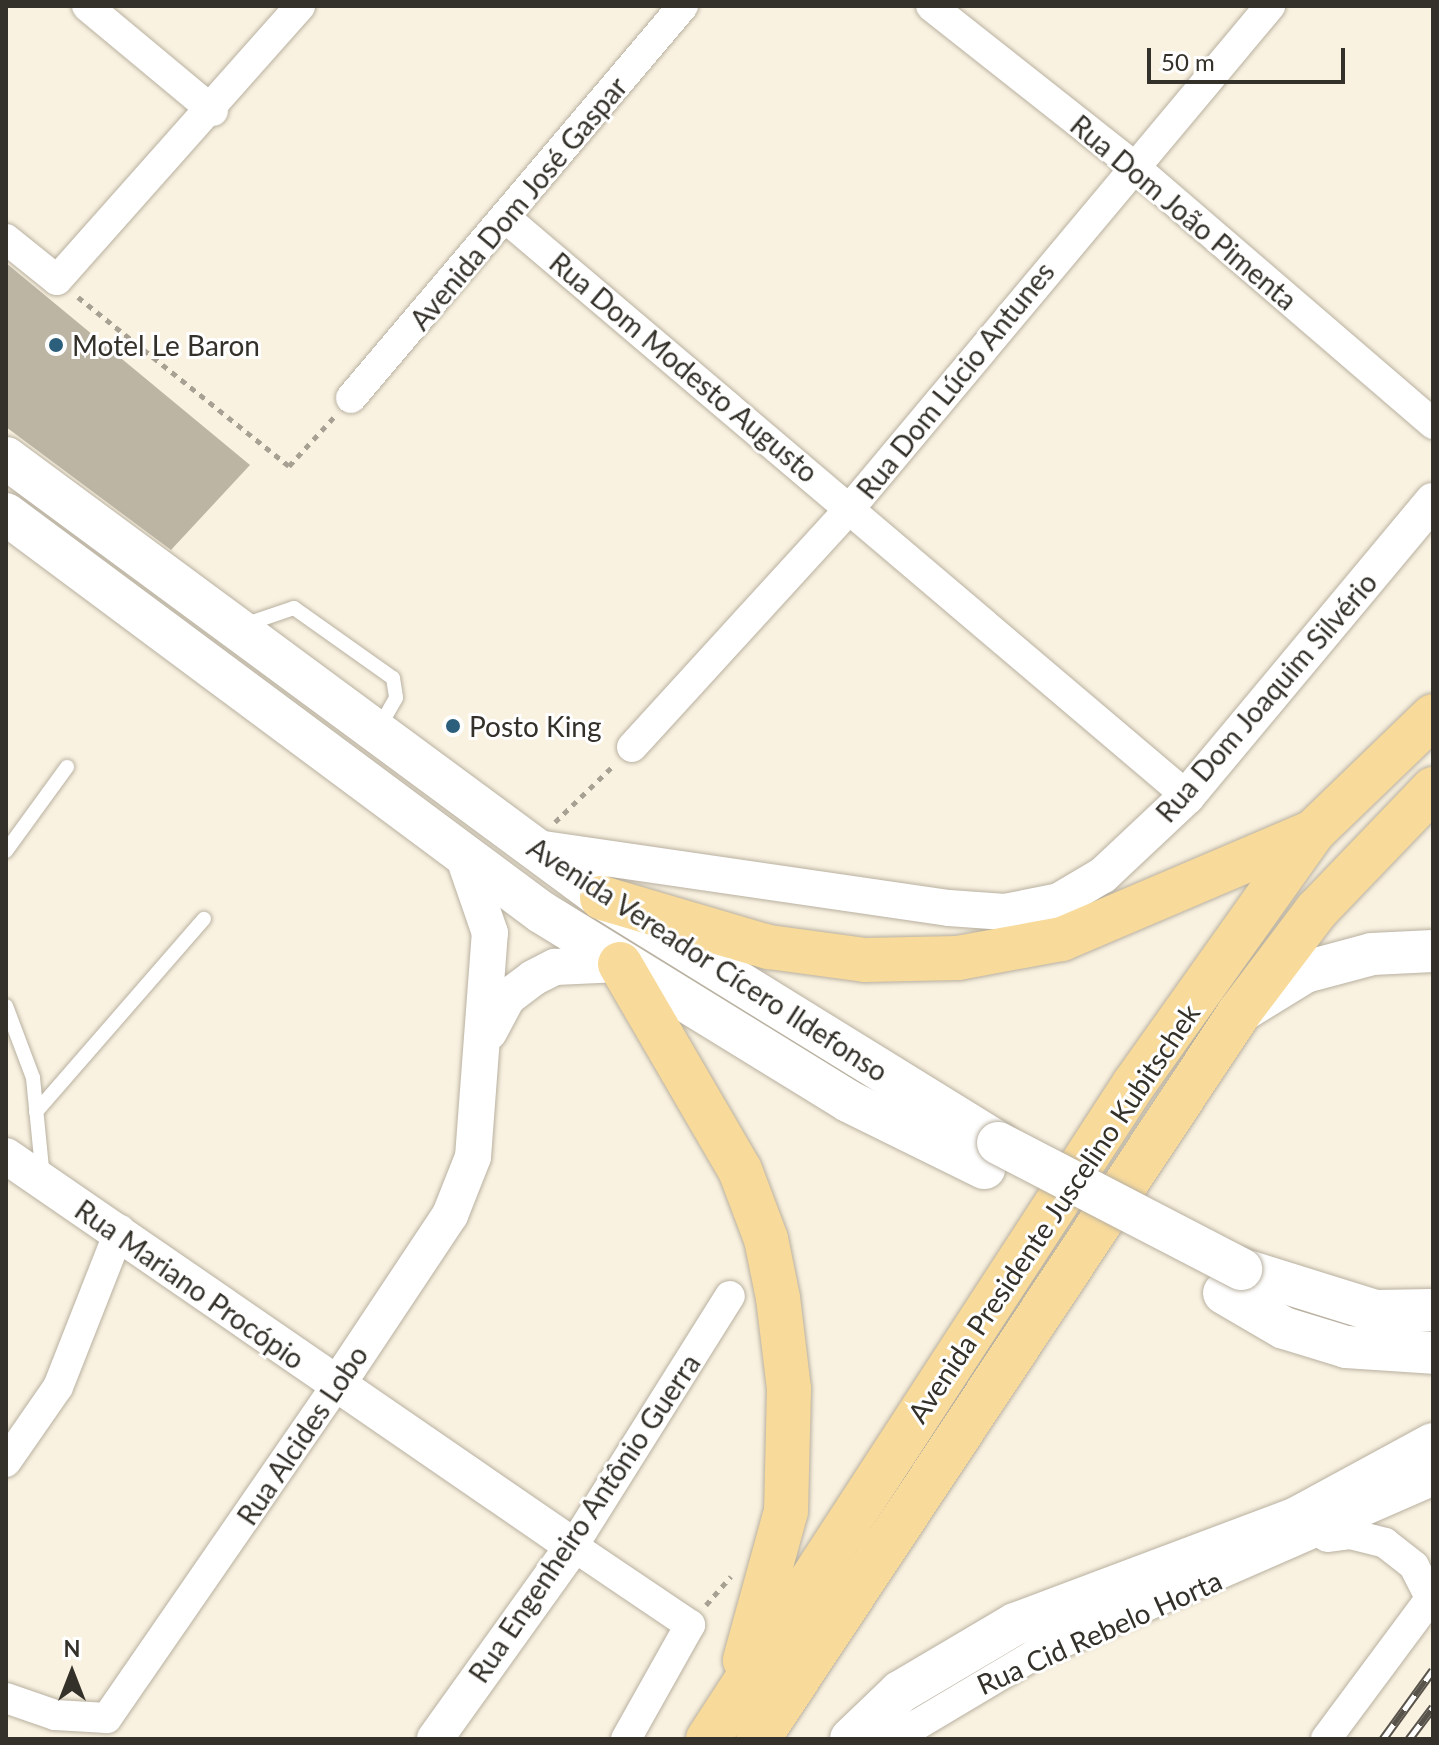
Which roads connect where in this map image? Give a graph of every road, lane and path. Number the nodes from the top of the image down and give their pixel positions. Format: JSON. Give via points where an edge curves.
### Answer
{"nodes":[{"id":1,"x":87,"y":6,"type":"edge"},
{"id":2,"x":300,"y":6,"type":"edge"},
{"id":3,"x":683,"y":6,"type":"edge"},
{"id":4,"x":931,"y":6,"type":"edge"},
{"id":5,"x":1270,"y":6,"type":"edge"},
{"id":6,"x":213,"y":111,"type":"junction"},
{"id":7,"x":1131,"y":164,"type":"junction"},
{"id":8,"x":508,"y":220,"type":"junction"},
{"id":9,"x":6,"y":239,"type":"edge"},
{"id":10,"x":57,"y":280,"type":"junction"},
{"id":11,"x":351,"y":398,"type":"joint"},
{"id":12,"x":1433,"y":424,"type":"edge"},
{"id":13,"x":6,"y":458,"type":"edge"},
{"id":14,"x":1433,"y":501,"type":"edge"},
{"id":15,"x":852,"y":506,"type":"junction"},
{"id":16,"x":6,"y":514,"type":"edge"},
{"id":17,"x":1433,"y":716,"type":"edge"},
{"id":18,"x":632,"y":747,"type":"joint"},
{"id":19,"x":67,"y":767,"type":"dead end"},
{"id":20,"x":1433,"y":789,"type":"edge"},
{"id":21,"x":1187,"y":796,"type":"junction"},
{"id":22,"x":390,"y":804,"type":"junction"},
{"id":23,"x":1313,"y":832,"type":"junction"},
{"id":24,"x":540,"y":837,"type":"junction"},
{"id":25,"x":6,"y":851,"type":"edge"},
{"id":26,"x":465,"y":861,"type":"junction"},
{"id":27,"x":602,"y":898,"type":"junction"},
{"id":28,"x":204,"y":919,"type":"dead end"},
{"id":29,"x":1433,"y":951,"type":"edge"},
{"id":30,"x":620,"y":964,"type":"junction"},
{"id":31,"x":6,"y":1006,"type":"edge"},
{"id":32,"x":1239,"y":1013,"type":"junction"},
{"id":33,"x":486,"y":1037,"type":"junction"},
{"id":34,"x":36,"y":1112,"type":"junction"},
{"id":35,"x":6,"y":1156,"type":"edge"},
{"id":36,"x":991,"y":1156,"type":"junction"},
{"id":37,"x":43,"y":1182,"type":"junction"},
{"id":38,"x":120,"y":1230,"type":"junction"},
{"id":39,"x":1232,"y":1281,"type":"junction"},
{"id":40,"x":730,"y":1296,"type":"dead end"},
{"id":41,"x":1433,"y":1310,"type":"edge"},
{"id":42,"x":1433,"y":1353,"type":"edge"},
{"id":43,"x":335,"y":1388,"type":"junction"},
{"id":44,"x":1433,"y":1444,"type":"edge"},
{"id":45,"x":6,"y":1462,"type":"edge"},
{"id":46,"x":1433,"y":1481,"type":"edge"},
{"id":47,"x":1313,"y":1539,"type":"junction"},
{"id":48,"x":573,"y":1546,"type":"junction"},
{"id":49,"x":1170,"y":1565,"type":"junction"},
{"id":50,"x":1242,"y":1570,"type":"junction"},
{"id":51,"x":1432,"y":1597,"type":"edge"},
{"id":52,"x":6,"y":1698,"type":"edge"},
{"id":53,"x":733,"y":1701,"type":"junction"},
{"id":54,"x":435,"y":1739,"type":"edge"},
{"id":55,"x":626,"y":1739,"type":"edge"},
{"id":56,"x":708,"y":1739,"type":"edge"},
{"id":57,"x":758,"y":1739,"type":"edge"},
{"id":58,"x":851,"y":1739,"type":"edge"},
{"id":59,"x":893,"y":1739,"type":"edge"},
{"id":60,"x":1326,"y":1739,"type":"edge"}],
"edges":[{"from":1,"to":6,"type":"street"},
{"from":2,"to":6,"type":"street"},
{"from":3,"to":8,"type":"street","name":"Avenida Dom José Gaspar"},
{"from":4,"to":7,"type":"street","name":"Rua Dom João Pimenta"},
{"from":5,"to":7,"type":"street","name":"Rua Dom Lúcio Antunes"},
{"from":6,"to":10,"type":"street"},
{"from":7,"to":12,"type":"street","name":"Rua Dom João Pimenta"},
{"from":7,"to":15,"type":"street","name":"Rua Dom Lúcio Antunes"},
{"from":8,"to":11,"type":"street","name":"Avenida Dom José Gaspar"},
{"from":8,"to":15,"type":"street","name":"Rua Dom Modesto Augusto"},
{"from":9,"to":10,"type":"street"},
{"from":10,"to":11,"type":"path","via":[[289,466]]},
{"from":13,"to":24,"type":"main road","name":"Avenida Vereador Cícero Ildefonso","via":[[468,801]]},
{"from":14,"to":21,"type":"street","name":"Rua Dom Joaquim Silvério"},
{"from":15,"to":18,"type":"street","name":"Rua Dom Lúcio Antunes"},
{"from":15,"to":21,"type":"street","name":"Rua Dom Modesto Augusto"},
{"from":16,"to":22,"type":"main road","name":"Avenida Vereador Cícero Ildefonso"},
{"from":17,"to":23,"type":"highway","name":"Avenida Presidente Juscelino Kubitschek"},
{"from":18,"to":24,"type":"path"},
{"from":19,"to":25,"type":"lane"},
{"from":20,"to":32,"type":"highway","name":"Avenida Presidente Juscelino Kubitschek","via":[[1317,910]]},
{"from":21,"to":24,"type":"street","name":"Rua Dom Joaquim Silvério","via":[[1103,875],[1059,901],[1005,912],[667,862]]},
{"from":22,"to":24,"type":"main road","via":[[494,847]]},
{"from":22,"to":26,"type":"main road","name":"Avenida Vereador Cícero Ildefonso"},
{"from":23,"to":27,"type":"highway","via":[[1062,939],[958,958],[865,960],[769,947]]},
{"from":23,"to":53,"type":"highway","name":"Avenida Presidente Juscelino Kubitschek","via":[[1134,1084]]},
{"from":24,"to":27,"type":"main road","name":"Avenida Vereador Cícero Ildefonso"},
{"from":26,"to":30,"type":"main road","name":"Avenida Vereador Cícero Ildefonso"},
{"from":26,"to":33,"type":"street","name":"Rua Alcides Lobo","via":[[490,933]]},
{"from":27,"to":36,"type":"main road","name":"Avenida Vereador Cícero Ildefonso"},
{"from":28,"to":34,"type":"lane"},
{"from":29,"to":32,"type":"main road","via":[[1372,954],[1305,972]]},
{"from":30,"to":33,"type":"street","name":"Rua Alcides Lobo","via":[[555,967],[533,978],[508,997]]},
{"from":30,"to":36,"type":"main road","name":"Avenida Vereador Cícero Ildefonso","via":[[848,1101]]},
{"from":30,"to":53,"type":"highway","via":[[740,1170],[766,1239],[778,1298],[789,1389],[786,1511]]},
{"from":31,"to":34,"type":"lane","via":[[33,1078]]},
{"from":32,"to":57,"type":"highway","name":"Avenida Presidente Juscelino Kubitschek"},
{"from":33,"to":43,"type":"street","name":"Rua Alcides Lobo","via":[[473,1157],[450,1215]]},
{"from":34,"to":37,"type":"lane"},
{"from":35,"to":37,"type":"street","name":"Rua Mariano Procópio"},
{"from":36,"to":39,"type":"main road","name":"Avenida Vereador Cícero Ildefonso","bridge":true},
{"from":37,"to":38,"type":"street","name":"Rua Mariano Procópio"},
{"from":38,"to":43,"type":"street","name":"Rua Mariano Procópio"},
{"from":38,"to":45,"type":"street","via":[[58,1387]]},
{"from":39,"to":41,"type":"main road","name":"Avenida Vereador Cícero Ildefonso","via":[[1376,1311]]},
{"from":39,"to":42,"type":"main road","name":"Avenida Vereador Cícero Ildefonso","via":[[1284,1328],[1346,1347]]},
{"from":40,"to":48,"type":"street","name":"Rua Engenheiro Antônio Guerra"},
{"from":43,"to":48,"type":"street","name":"Rua Mariano Procópio"},
{"from":43,"to":52,"type":"street","name":"Rua Alcides Lobo","via":[[107,1718],[55,1715]]},
{"from":44,"to":49,"type":"main road","via":[[1295,1519]]},
{"from":46,"to":47,"type":"street","name":"Rua Cid Rebelo Horta"},
{"from":47,"to":50,"type":"street","name":"Rua Cid Rebelo Horta"},
{"from":47,"to":51,"type":"street","name":"Rua Cid Rebelo Horta","via":[[1350,1534],[1385,1543],[1414,1566]]},
{"from":48,"to":54,"type":"street","name":"Rua Engenheiro Antônio Guerra"},
{"from":48,"to":55,"type":"street","via":[[690,1625]]},
{"from":49,"to":50,"type":"street"},
{"from":49,"to":58,"type":"main road","via":[[1015,1624],[900,1692]]},
{"from":50,"to":59,"type":"street","name":"Rua Cid Rebelo Horta","via":[[1034,1655]]},
{"from":51,"to":60,"type":"street"},
{"from":53,"to":56,"type":"highway","name":"Avenida Presidente Juscelino Kubitschek"}]}
